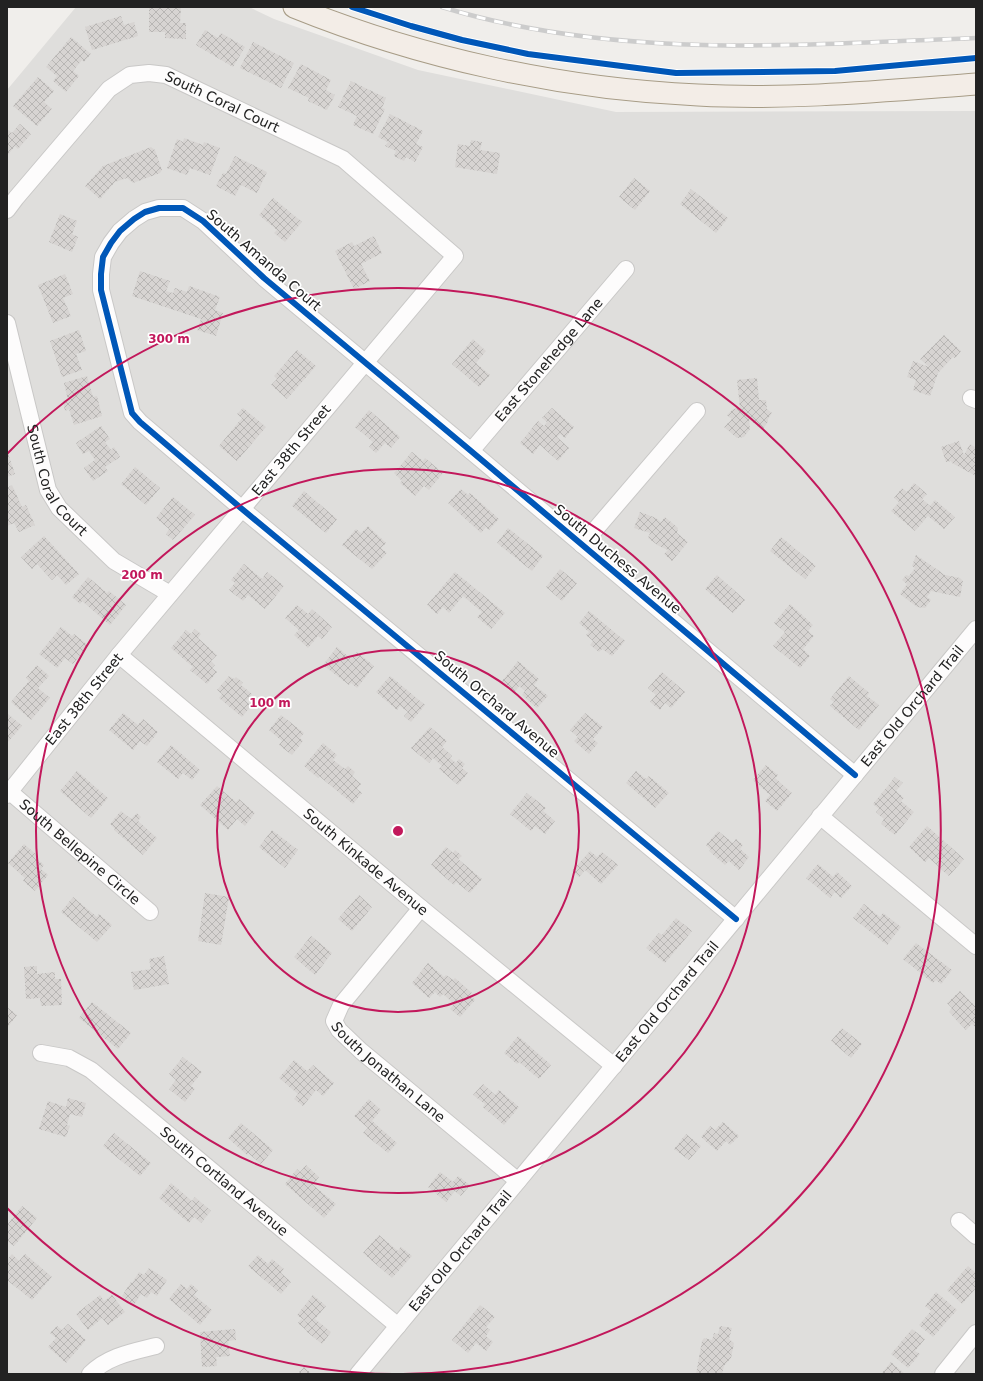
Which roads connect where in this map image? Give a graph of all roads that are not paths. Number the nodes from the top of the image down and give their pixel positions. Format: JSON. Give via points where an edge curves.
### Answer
{"nodes":[{"id":1,"x":294,"y":7,"type":"edge"},
{"id":2,"x":976,"y":84,"type":"edge"},
{"id":3,"x":7,"y":210,"type":"edge"},
{"id":4,"x":455,"y":256,"type":"joint"},
{"id":5,"x":626,"y":269,"type":"dead end"},
{"id":6,"x":7,"y":323,"type":"edge"},
{"id":7,"x":365,"y":362,"type":"junction"},
{"id":8,"x":697,"y":411,"type":"dead end"},
{"id":9,"x":471,"y":451,"type":"junction"},
{"id":10,"x":242,"y":509,"type":"junction"},
{"id":11,"x":582,"y":545,"type":"junction"},
{"id":12,"x":170,"y":594,"type":"junction"},
{"id":13,"x":976,"y":629,"type":"edge"},
{"id":14,"x":119,"y":655,"type":"junction"},
{"id":15,"x":855,"y":775,"type":"junction"},
{"id":16,"x":9,"y":794,"type":"edge"},
{"id":17,"x":820,"y":816,"type":"junction"},
{"id":18,"x":421,"y":908,"type":"junction"},
{"id":19,"x":150,"y":912,"type":"dead end"},
{"id":20,"x":736,"y":919,"type":"junction"},
{"id":21,"x":976,"y":946,"type":"edge"},
{"id":22,"x":41,"y":1053,"type":"dead end"},
{"id":23,"x":614,"y":1066,"type":"junction"},
{"id":24,"x":518,"y":1181,"type":"junction"},
{"id":25,"x":959,"y":1221,"type":"dead end"},
{"id":26,"x":976,"y":1236,"type":"edge"},
{"id":27,"x":398,"y":1326,"type":"junction"},
{"id":28,"x":976,"y":1334,"type":"edge"},
{"id":29,"x":156,"y":1346,"type":"dead end"},
{"id":30,"x":90,"y":1374,"type":"edge"},
{"id":31,"x":358,"y":1374,"type":"edge"},
{"id":32,"x":942,"y":1374,"type":"edge"}],
"edges":[{"from":1,"to":2,"type":"main road","via":[[368,35],[450,58],[559,80],[624,89],[698,95],[778,96]]},
{"from":3,"to":4,"type":"street","name":"South Coral Court","via":[[109,89],[130,75],[149,73],[166,75],[343,159]]},
{"from":4,"to":7,"type":"street","name":"East 38th Street"},
{"from":5,"to":9,"type":"street","name":"East Stonehedge Lane"},
{"from":6,"to":12,"type":"street","name":"South Coral Court","via":[[48,490],[59,508],[114,560]]},
{"from":7,"to":9,"type":"street","name":"South Duchess Avenue"},
{"from":7,"to":10,"type":"street","name":"East 38th Street"},
{"from":7,"to":10,"type":"street","name":"South Amanda Court","via":[[264,278],[203,221],[182,208],[159,208],[145,212],[120,231],[103,257],[101,290],[132,413]]},
{"from":8,"to":11,"type":"street"},
{"from":9,"to":11,"type":"street","name":"South Duchess Avenue"},
{"from":10,"to":12,"type":"street","name":"East 38th Street"},
{"from":10,"to":20,"type":"street","name":"South Orchard Avenue"},
{"from":11,"to":15,"type":"street","name":"South Duchess Avenue"},
{"from":12,"to":14,"type":"street","name":"East 38th Street"},
{"from":13,"to":15,"type":"street","name":"East Old Orchard Trail"},
{"from":14,"to":16,"type":"street","name":"East 38th Street"},
{"from":14,"to":18,"type":"street","name":"South Kinkade Avenue"},
{"from":15,"to":17,"type":"street","name":"East Old Orchard Trail"},
{"from":16,"to":19,"type":"street","name":"South Bellepine Circle"},
{"from":17,"to":20,"type":"street","name":"East Old Orchard Trail"},
{"from":17,"to":21,"type":"street"},
{"from":18,"to":23,"type":"street","name":"South Kinkade Avenue"},
{"from":18,"to":24,"type":"street","name":"South Jonathan Lane","via":[[342,1005],[334,1021],[361,1051]]},
{"from":20,"to":23,"type":"street","name":"East Old Orchard Trail"},
{"from":22,"to":27,"type":"street","name":"South Cortland Avenue","via":[[69,1058],[91,1070]]},
{"from":23,"to":24,"type":"street","name":"East Old Orchard Trail"},
{"from":24,"to":27,"type":"street","name":"East Old Orchard Trail"},
{"from":25,"to":26,"type":"street"},
{"from":27,"to":31,"type":"street","name":"East Old Orchard Trail"},
{"from":28,"to":32,"type":"street"},
{"from":29,"to":30,"type":"street","via":[[109,1359]]}]}
